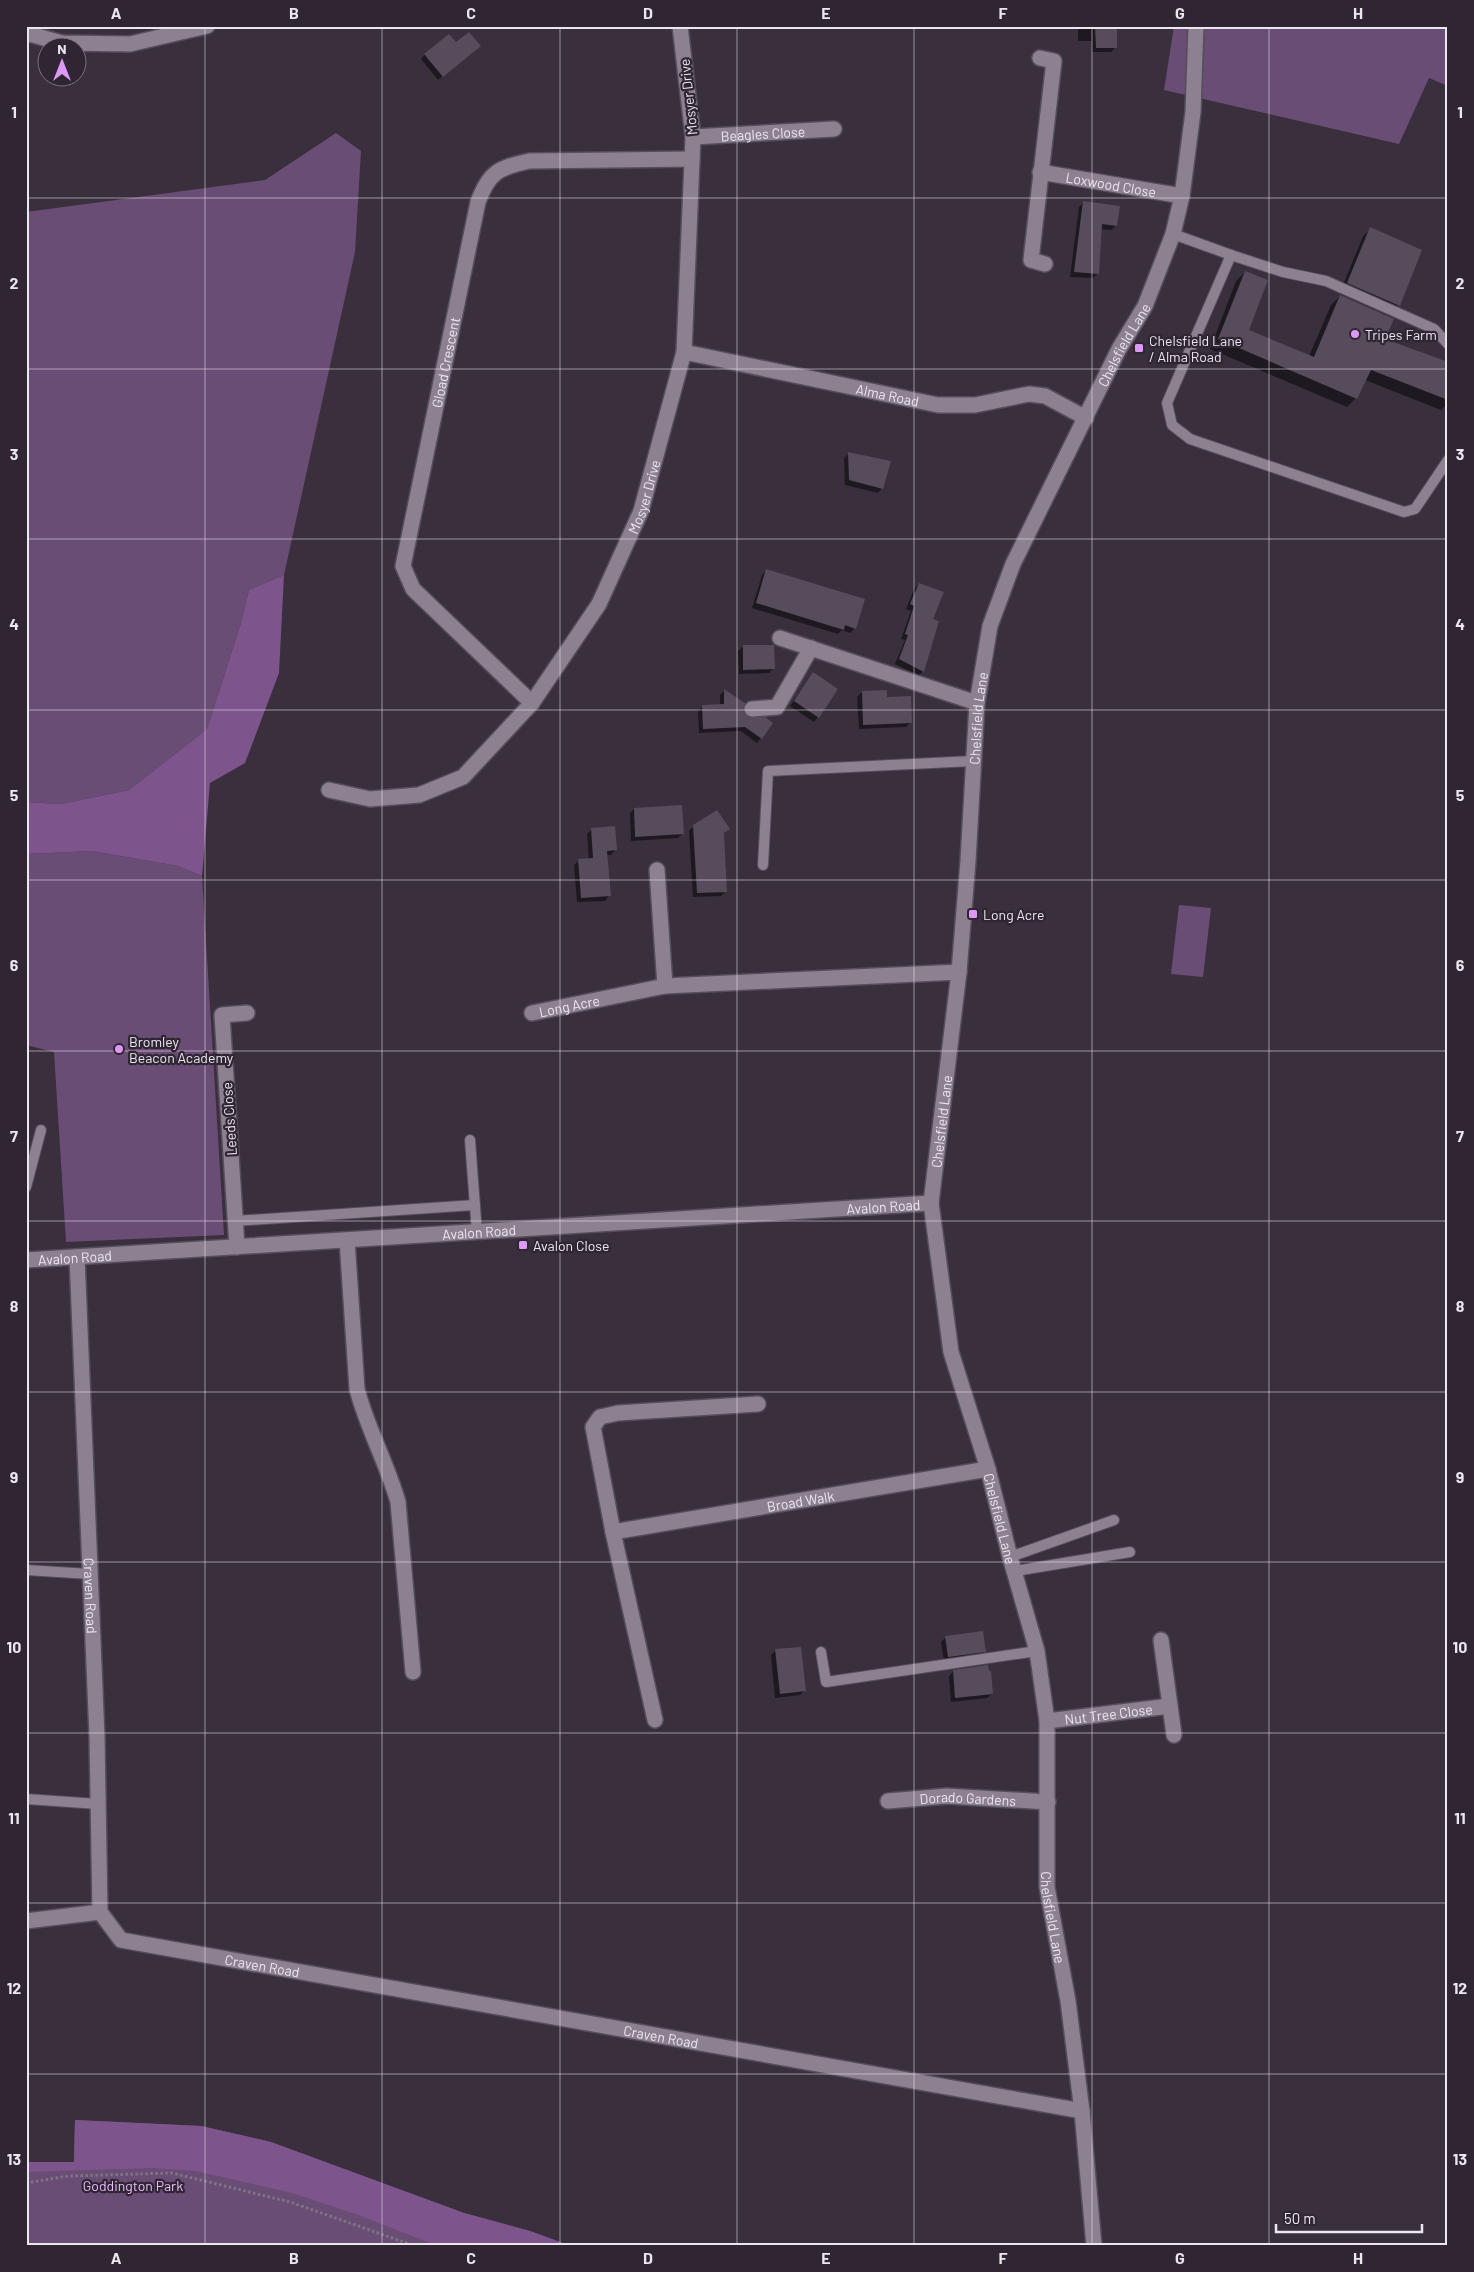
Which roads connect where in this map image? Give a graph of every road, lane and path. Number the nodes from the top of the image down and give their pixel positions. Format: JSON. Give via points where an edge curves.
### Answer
{"nodes":[{"id":1,"x":207,"y":26,"type":"edge"},
{"id":2,"x":680,"y":26,"type":"edge"},
{"id":3,"x":1196,"y":26,"type":"edge"},
{"id":4,"x":26,"y":33,"type":"edge"},
{"id":5,"x":1040,"y":58,"type":"dead end"},
{"id":6,"x":834,"y":129,"type":"dead end"},
{"id":7,"x":693,"y":137,"type":"junction"},
{"id":8,"x":692,"y":159,"type":"junction"},
{"id":9,"x":1040,"y":172,"type":"junction"},
{"id":10,"x":1182,"y":196,"type":"junction"},
{"id":11,"x":1173,"y":234,"type":"junction"},
{"id":12,"x":1231,"y":255,"type":"junction"},
{"id":13,"x":1045,"y":264,"type":"dead end"},
{"id":14,"x":1448,"y":344,"type":"edge"},
{"id":15,"x":684,"y":352,"type":"junction"},
{"id":16,"x":1086,"y":418,"type":"junction"},
{"id":17,"x":1448,"y":460,"type":"edge"},
{"id":18,"x":780,"y":638,"type":"dead end"},
{"id":19,"x":811,"y":648,"type":"junction"},
{"id":20,"x":532,"y":702,"type":"junction"},
{"id":21,"x":977,"y":703,"type":"junction"},
{"id":22,"x":752,"y":709,"type":"dead end"},
{"id":23,"x":973,"y":761,"type":"junction"},
{"id":24,"x":329,"y":790,"type":"dead end"},
{"id":25,"x":763,"y":865,"type":"dead end"},
{"id":26,"x":658,"y":870,"type":"dead end"},
{"id":27,"x":959,"y":972,"type":"junction"},
{"id":28,"x":665,"y":986,"type":"junction"},
{"id":29,"x":247,"y":1013,"type":"dead end"},
{"id":30,"x":532,"y":1013,"type":"dead end"},
{"id":31,"x":41,"y":1130,"type":"dead end"},
{"id":32,"x":470,"y":1140,"type":"dead end"},
{"id":33,"x":26,"y":1187,"type":"edge"},
{"id":34,"x":931,"y":1203,"type":"junction"},
{"id":35,"x":475,"y":1205,"type":"junction"},
{"id":36,"x":235,"y":1221,"type":"junction"},
{"id":37,"x":477,"y":1233,"type":"junction"},
{"id":38,"x":347,"y":1240,"type":"junction"},
{"id":39,"x":236,"y":1247,"type":"junction"},
{"id":40,"x":76,"y":1257,"type":"junction"},
{"id":41,"x":26,"y":1260,"type":"edge"},
{"id":42,"x":758,"y":1404,"type":"dead end"},
{"id":43,"x":988,"y":1469,"type":"junction"},
{"id":44,"x":1114,"y":1520,"type":"dead end"},
{"id":45,"x":614,"y":1532,"type":"junction"},
{"id":46,"x":1130,"y":1552,"type":"dead end"},
{"id":47,"x":1012,"y":1564,"type":"junction"},
{"id":48,"x":26,"y":1570,"type":"edge"},
{"id":49,"x":90,"y":1574,"type":"junction"},
{"id":50,"x":1161,"y":1640,"type":"dead end"},
{"id":51,"x":1038,"y":1651,"type":"junction"},
{"id":52,"x":821,"y":1652,"type":"dead end"},
{"id":53,"x":413,"y":1672,"type":"dead end"},
{"id":54,"x":1170,"y":1706,"type":"junction"},
{"id":55,"x":655,"y":1720,"type":"dead end"},
{"id":56,"x":1047,"y":1721,"type":"junction"},
{"id":57,"x":1174,"y":1735,"type":"dead end"},
{"id":58,"x":26,"y":1799,"type":"edge"},
{"id":59,"x":888,"y":1801,"type":"dead end"},
{"id":60,"x":1048,"y":1802,"type":"junction"},
{"id":61,"x":98,"y":1804,"type":"junction"},
{"id":62,"x":100,"y":1912,"type":"junction"},
{"id":63,"x":26,"y":1921,"type":"edge"},
{"id":64,"x":1082,"y":2110,"type":"junction"},
{"id":65,"x":26,"y":2182,"type":"edge"},
{"id":66,"x":415,"y":2246,"type":"edge"},
{"id":67,"x":1094,"y":2246,"type":"edge"}],
"edges":[{"from":1,"to":4,"type":"street","via":[[130,44],[62,43]]},
{"from":2,"to":7,"type":"street","name":"Mosyer Drive"},
{"from":3,"to":10,"type":"street","name":"Chelsfield Lane","via":[[1192,112]]},
{"from":5,"to":9,"type":"street","via":[[1054,61]]},
{"from":6,"to":7,"type":"street","name":"Beagles Close"},
{"from":7,"to":8,"type":"street","name":"Mosyer Drive"},
{"from":8,"to":15,"type":"street","name":"Mosyer Drive"},
{"from":8,"to":20,"type":"street","name":"Gload Crescent","via":[[505,166],[486,182],[478,202],[404,566],[413,589]]},
{"from":9,"to":10,"type":"street","name":"Loxwood Close"},
{"from":9,"to":13,"type":"street","via":[[1030,260]]},
{"from":10,"to":11,"type":"street","name":"Chelsfield Lane"},
{"from":11,"to":12,"type":"lane"},
{"from":11,"to":16,"type":"street","name":"Chelsfield Lane","via":[[1145,306],[1119,349]]},
{"from":12,"to":14,"type":"lane","via":[[1283,272],[1326,281],[1434,329]]},
{"from":12,"to":17,"type":"lane","via":[[1166,403],[1172,426],[1190,440],[1404,512],[1415,509]]},
{"from":15,"to":16,"type":"street","name":"Alma Road","via":[[938,405],[975,405],[1029,394],[1045,396]]},
{"from":15,"to":20,"type":"street","name":"Mosyer Drive","via":[[640,511],[599,604]]},
{"from":16,"to":21,"type":"street","name":"Chelsfield Lane","via":[[1013,564],[990,626]]},
{"from":18,"to":19,"type":"street"},
{"from":19,"to":21,"type":"street"},
{"from":19,"to":22,"type":"street","via":[[777,707]]},
{"from":20,"to":24,"type":"street","name":"Mosyer Drive","via":[[463,777],[419,795],[370,800]]},
{"from":21,"to":23,"type":"street","name":"Chelsfield Lane"},
{"from":23,"to":25,"type":"lane","via":[[768,771]]},
{"from":23,"to":27,"type":"street","name":"Chelsfield Lane"},
{"from":26,"to":28,"type":"street"},
{"from":27,"to":28,"type":"street","name":"Long Acre"},
{"from":27,"to":34,"type":"street","name":"Chelsfield Lane"},
{"from":28,"to":30,"type":"street","name":"Long Acre"},
{"from":29,"to":36,"type":"street","name":"Leeds Close","via":[[222,1015]]},
{"from":31,"to":33,"type":"lane"},
{"from":32,"to":35,"type":"lane"},
{"from":34,"to":37,"type":"street","name":"Avalon Road"},
{"from":34,"to":43,"type":"street","name":"Chelsfield Lane","via":[[951,1352]]},
{"from":35,"to":36,"type":"lane"},
{"from":35,"to":37,"type":"lane"},
{"from":36,"to":39,"type":"street","name":"Leeds Close"},
{"from":37,"to":38,"type":"street","name":"Avalon Road"},
{"from":38,"to":39,"type":"street","name":"Avalon Road"},
{"from":38,"to":53,"type":"street","via":[[357,1389],[398,1502]]},
{"from":39,"to":40,"type":"street","name":"Avalon Road"},
{"from":40,"to":41,"type":"street","name":"Avalon Road"},
{"from":40,"to":49,"type":"street","name":"Craven Road"},
{"from":42,"to":45,"type":"street","via":[[618,1413],[600,1417],[593,1427]]},
{"from":43,"to":45,"type":"street","name":"Broad Walk"},
{"from":43,"to":47,"type":"street","name":"Chelsfield Lane"},
{"from":44,"to":47,"type":"lane"},
{"from":45,"to":55,"type":"street"},
{"from":46,"to":47,"type":"lane"},
{"from":47,"to":51,"type":"street","name":"Chelsfield Lane"},
{"from":48,"to":49,"type":"lane"},
{"from":49,"to":61,"type":"street","name":"Craven Road"},
{"from":50,"to":54,"type":"street","name":"Nut Tree Close"},
{"from":51,"to":52,"type":"lane","via":[[826,1682]]},
{"from":51,"to":56,"type":"street","name":"Chelsfield Lane"},
{"from":54,"to":56,"type":"street","name":"Nut Tree Close"},
{"from":54,"to":57,"type":"street","name":"Nut Tree Close"},
{"from":56,"to":60,"type":"street","name":"Chelsfield Lane"},
{"from":58,"to":61,"type":"lane"},
{"from":59,"to":60,"type":"street","name":"Dorado Gardens","via":[[947,1796]]},
{"from":60,"to":64,"type":"street","name":"Chelsfield Lane","via":[[1047,1887],[1068,2001]]},
{"from":61,"to":62,"type":"street","name":"Craven Road"},
{"from":62,"to":63,"type":"street"},
{"from":62,"to":64,"type":"street","name":"Craven Road","via":[[121,1940]]},
{"from":64,"to":67,"type":"street","name":"Chelsfield Lane"},
{"from":65,"to":66,"type":"path","via":[[68,2176],[172,2173],[290,2202]]}]}
